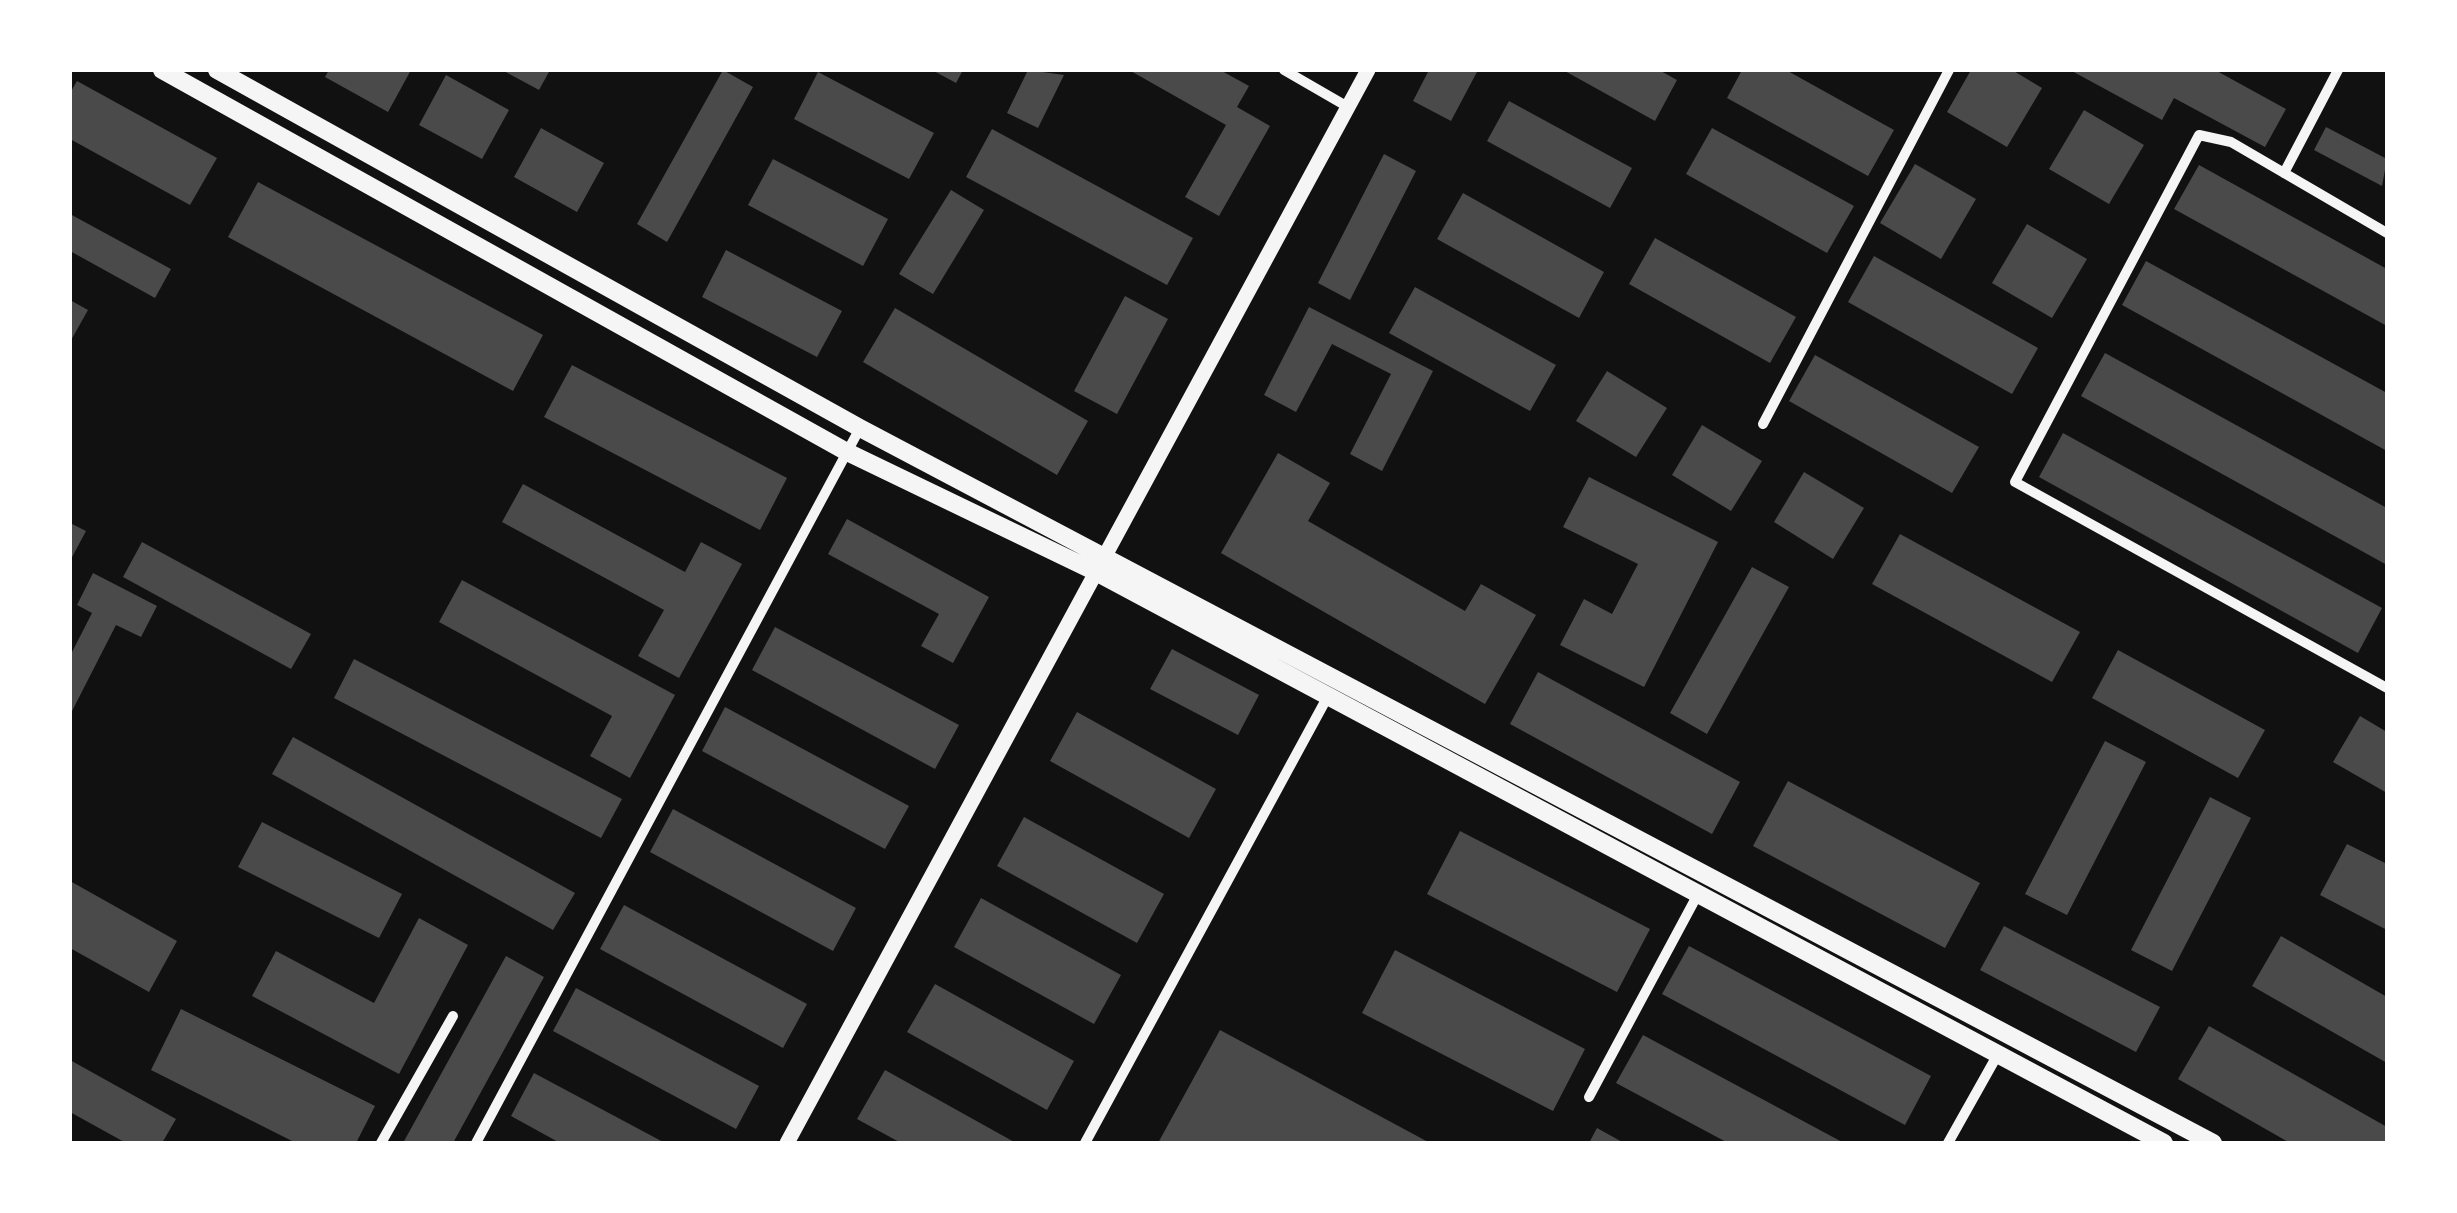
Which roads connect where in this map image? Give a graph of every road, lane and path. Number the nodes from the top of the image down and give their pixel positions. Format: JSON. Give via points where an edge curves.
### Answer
{"nodes":[{"id":1,"x":162,"y":70,"type":"edge"},
{"id":2,"x":217,"y":70,"type":"edge"},
{"id":3,"x":1284,"y":70,"type":"edge"},
{"id":4,"x":1368,"y":70,"type":"edge"},
{"id":5,"x":1949,"y":70,"type":"edge"},
{"id":6,"x":2338,"y":70,"type":"edge"},
{"id":7,"x":1348,"y":106,"type":"junction"},
{"id":8,"x":2284,"y":173,"type":"junction"},
{"id":9,"x":2387,"y":233,"type":"edge"},
{"id":10,"x":1764,"y":424,"type":"dead end"},
{"id":11,"x":860,"y":428,"type":"junction"},
{"id":12,"x":848,"y":452,"type":"junction"},
{"id":13,"x":1106,"y":554,"type":"junction"},
{"id":14,"x":1096,"y":572,"type":"junction"},
{"id":15,"x":2387,"y":688,"type":"edge"},
{"id":16,"x":1328,"y":696,"type":"junction"},
{"id":17,"x":1698,"y":894,"type":"junction"},
{"id":18,"x":453,"y":1016,"type":"dead end"},
{"id":19,"x":1998,"y":1054,"type":"junction"},
{"id":20,"x":1589,"y":1097,"type":"dead end"},
{"id":21,"x":380,"y":1143,"type":"edge"},
{"id":22,"x":476,"y":1143,"type":"edge"},
{"id":23,"x":788,"y":1143,"type":"edge"},
{"id":24,"x":1085,"y":1143,"type":"edge"},
{"id":25,"x":1948,"y":1143,"type":"edge"},
{"id":26,"x":2164,"y":1143,"type":"edge"},
{"id":27,"x":2213,"y":1143,"type":"edge"}],
"edges":[{"from":1,"to":12,"type":"main road"},
{"from":2,"to":11,"type":"main road"},
{"from":3,"to":7,"type":"street"},
{"from":4,"to":7,"type":"street"},
{"from":5,"to":10,"type":"street"},
{"from":6,"to":8,"type":"street"},
{"from":7,"to":13,"type":"street"},
{"from":8,"to":9,"type":"street"},
{"from":8,"to":15,"type":"street","via":[[2231,142],[2199,136],[2015,482]]},
{"from":11,"to":12,"type":"street"},
{"from":11,"to":13,"type":"main road"},
{"from":12,"to":14,"type":"main road"},
{"from":12,"to":22,"type":"street"},
{"from":13,"to":14,"type":"street"},
{"from":13,"to":27,"type":"main road"},
{"from":14,"to":16,"type":"main road"},
{"from":14,"to":23,"type":"street"},
{"from":16,"to":17,"type":"main road"},
{"from":16,"to":24,"type":"street"},
{"from":17,"to":19,"type":"main road"},
{"from":17,"to":20,"type":"street"},
{"from":18,"to":21,"type":"street"},
{"from":19,"to":25,"type":"street"},
{"from":19,"to":26,"type":"main road"}]}
